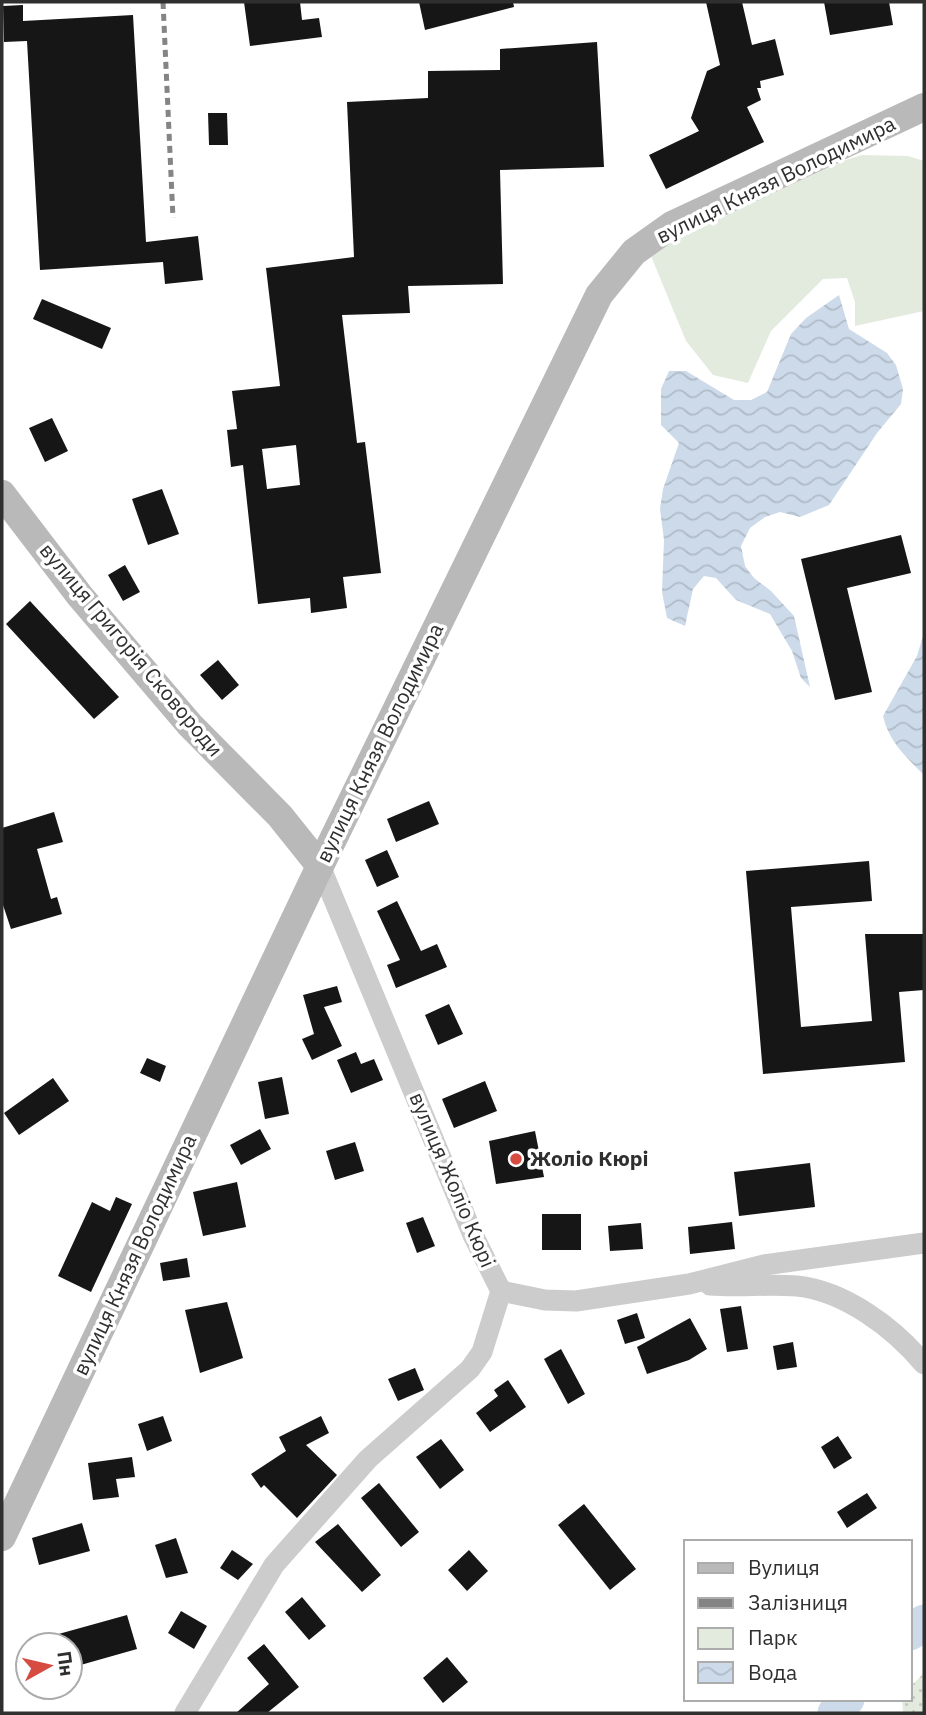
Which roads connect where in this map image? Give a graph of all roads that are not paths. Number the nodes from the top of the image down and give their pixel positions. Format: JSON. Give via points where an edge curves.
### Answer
{"nodes":[{"id":1,"x":924,"y":107,"type":"edge"},
{"id":2,"x":2,"y":494,"type":"edge"},
{"id":3,"x":320,"y":866,"type":"junction"},
{"id":4,"x":924,"y":1243,"type":"edge"},
{"id":5,"x":689,"y":1284,"type":"junction"},
{"id":6,"x":501,"y":1291,"type":"junction"},
{"id":7,"x":924,"y":1364,"type":"edge"},
{"id":8,"x":2,"y":1537,"type":"edge"},
{"id":9,"x":185,"y":1713,"type":"edge"}],
"edges":[{"from":1,"to":3,"type":"main road","name":"вулиця Князя Володимира","via":[[672,225],[634,251],[599,295]]},
{"from":2,"to":3,"type":"main road","name":"вулиця Григорія Сковороди","via":[[80,596],[173,705],[280,816]]},
{"from":3,"to":6,"type":"street","name":"вулиця Жоліо Кюрі","via":[[473,1235]]},
{"from":3,"to":8,"type":"main road","name":"вулиця Князя Володимира"},
{"from":4,"to":5,"type":"street","name":"вулиця Жоліо Кюрі","via":[[764,1265]]},
{"from":5,"to":6,"type":"street","name":"вулиця Жоліо Кюрі","via":[[576,1301]]},
{"from":5,"to":7,"type":"street","via":[[797,1286],[825,1293],[887,1329]]},
{"from":6,"to":9,"type":"street","via":[[482,1352],[470,1369],[368,1459],[274,1565]]}]}
